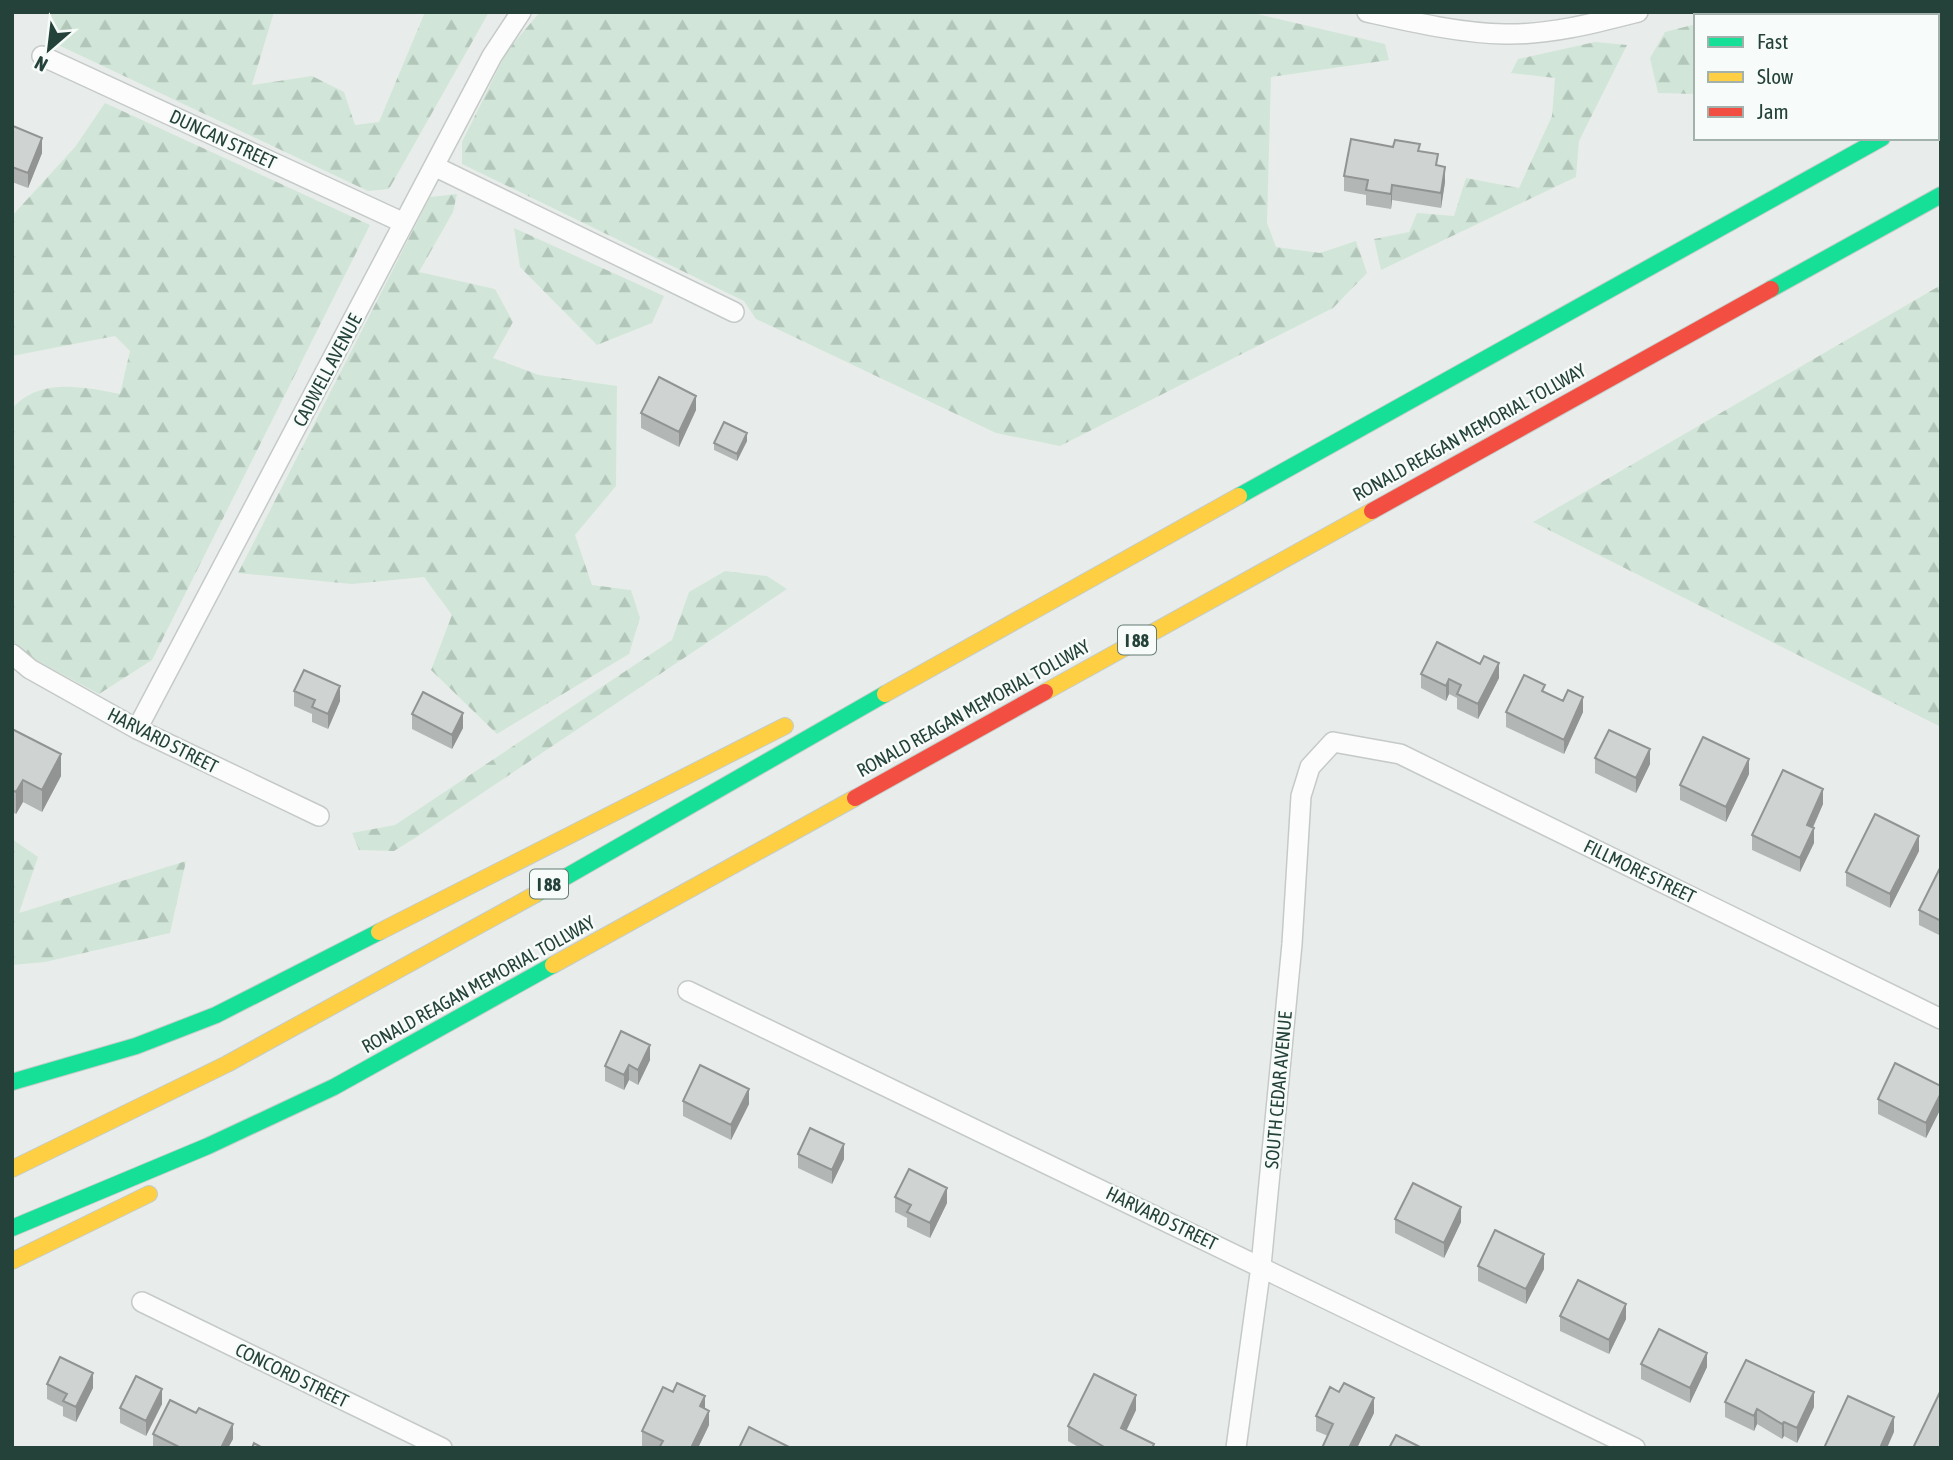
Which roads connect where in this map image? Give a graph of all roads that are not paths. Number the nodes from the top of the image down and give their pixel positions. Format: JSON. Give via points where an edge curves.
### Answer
{"nodes":[{"id":1,"x":521,"y":12,"type":"edge"},
{"id":2,"x":1367,"y":12,"type":"edge"},
{"id":3,"x":1638,"y":12,"type":"edge"},
{"id":4,"x":42,"y":56,"type":"dead end"},
{"id":5,"x":1878,"y":140,"type":"edge"},
{"id":6,"x":434,"y":166,"type":"junction"},
{"id":7,"x":1941,"y":195,"type":"edge"},
{"id":8,"x":404,"y":223,"type":"junction"},
{"id":9,"x":734,"y":312,"type":"dead end"},
{"id":10,"x":1078,"y":584,"type":"junction"},
{"id":11,"x":12,"y":654,"type":"edge"},
{"id":12,"x":847,"y":696,"type":"dead end"},
{"id":13,"x":797,"y":720,"type":"dead end"},
{"id":14,"x":137,"y":729,"type":"junction"},
{"id":15,"x":1333,"y":742,"type":"joint"},
{"id":16,"x":319,"y":816,"type":"dead end"},
{"id":17,"x":688,"y":991,"type":"dead end"},
{"id":18,"x":1941,"y":1019,"type":"edge"},
{"id":19,"x":12,"y":1082,"type":"edge"},
{"id":20,"x":334,"y":1087,"type":"junction"},
{"id":21,"x":12,"y":1169,"type":"edge"},
{"id":22,"x":185,"y":1174,"type":"dead end"},
{"id":23,"x":162,"y":1187,"type":"dead end"},
{"id":24,"x":12,"y":1228,"type":"edge"},
{"id":25,"x":12,"y":1261,"type":"edge"},
{"id":26,"x":1261,"y":1266,"type":"junction"},
{"id":27,"x":142,"y":1302,"type":"dead end"},
{"id":28,"x":442,"y":1448,"type":"edge"},
{"id":29,"x":1236,"y":1448,"type":"edge"},
{"id":30,"x":1635,"y":1448,"type":"edge"}],
"edges":[{"from":1,"to":6,"type":"street","name":"CADWELL AVENUE","via":[[492,56]]},
{"from":2,"to":3,"type":"street","via":[[1506,34],[1555,30]]},
{"from":4,"to":8,"type":"street","name":"DUNCAN STREET"},
{"from":5,"to":10,"type":"highway","number":"I 88"},
{"from":6,"to":8,"type":"street","name":"CADWELL AVENUE"},
{"from":6,"to":9,"type":"street"},
{"from":7,"to":20,"type":"highway","name":"RONALD REAGAN MEMORIAL TOLLWAY","number":"I 88"},
{"from":8,"to":14,"type":"street","name":"CADWELL AVENUE"},
{"from":10,"to":12,"type":"highway"},
{"from":10,"to":21,"type":"highway","number":"I 88","via":[[269,1044]]},
{"from":11,"to":14,"type":"street","name":"HARVARD STREET","via":[[30,669]]},
{"from":13,"to":19,"type":"highway","via":[[216,1015],[136,1046]]},
{"from":14,"to":16,"type":"street","name":"HARVARD STREET"},
{"from":15,"to":18,"type":"street","name":"FILLMORE STREET","via":[[1400,754]]},
{"from":15,"to":26,"type":"street","name":"SOUTH CEDAR AVENUE","via":[[1310,767],[1301,796],[1292,944]]},
{"from":17,"to":26,"type":"street","name":"HARVARD STREET"},
{"from":20,"to":22,"type":"highway"},
{"from":20,"to":24,"type":"highway","name":"RONALD REAGAN MEMORIAL TOLLWAY","number":"I 88","via":[[208,1146]]},
{"from":23,"to":25,"type":"highway"},
{"from":26,"to":29,"type":"street","name":"SOUTH CEDAR AVENUE"},
{"from":26,"to":30,"type":"street","name":"HARVARD STREET"},
{"from":27,"to":28,"type":"street","name":"CONCORD STREET"}]}
